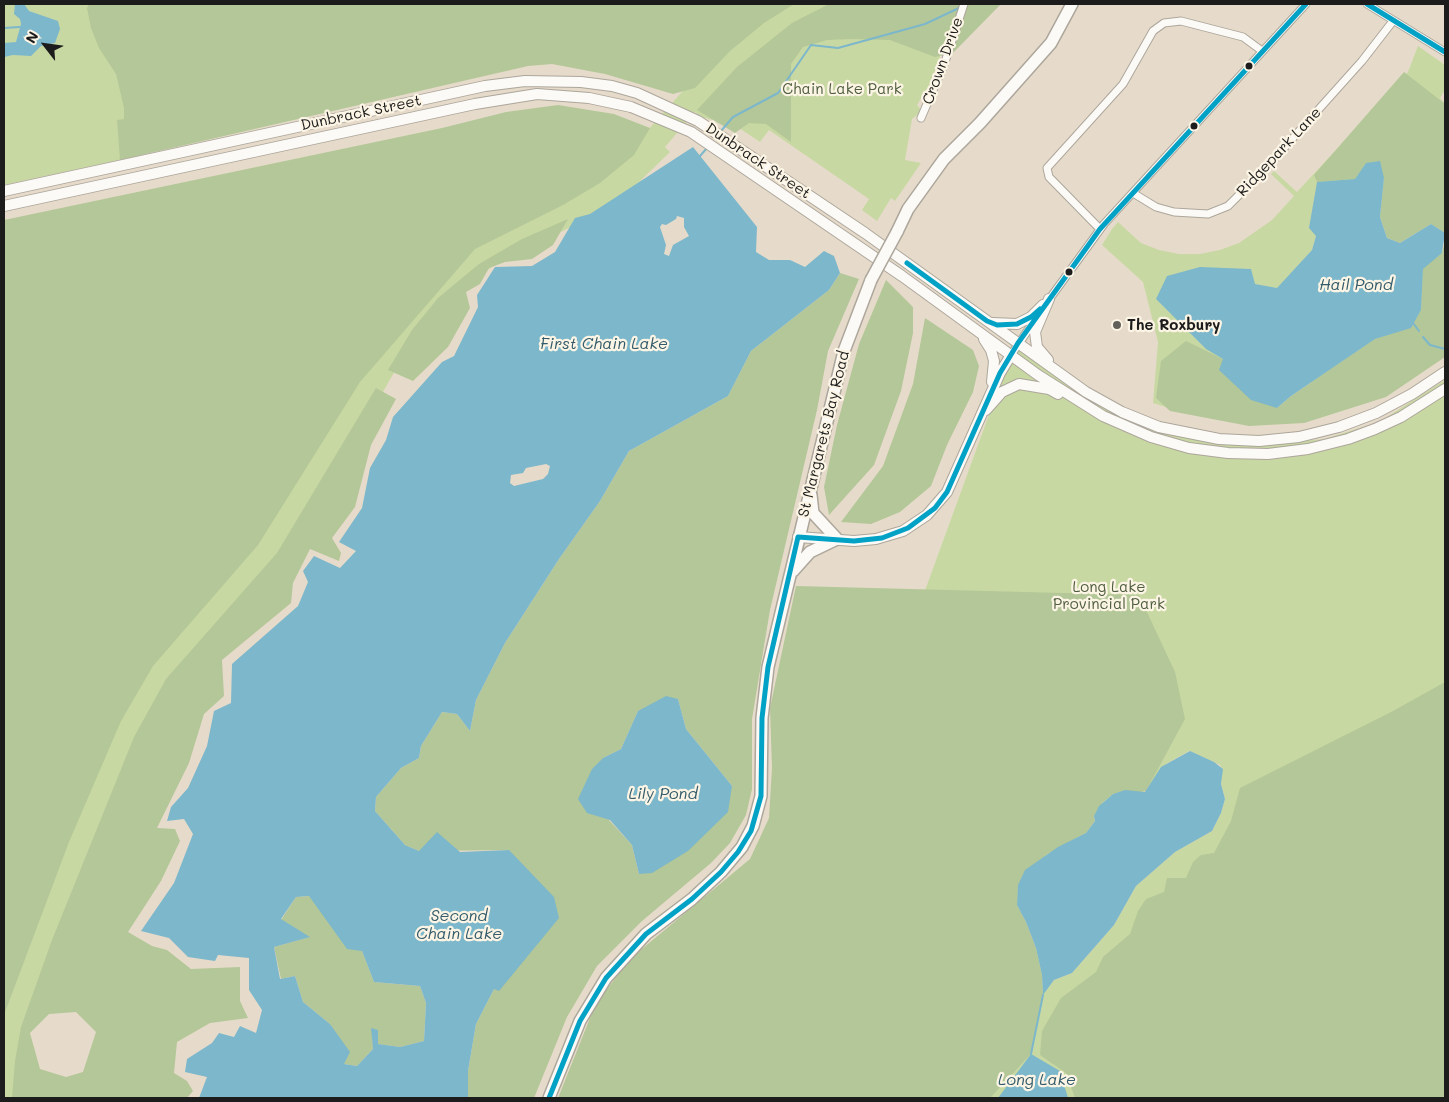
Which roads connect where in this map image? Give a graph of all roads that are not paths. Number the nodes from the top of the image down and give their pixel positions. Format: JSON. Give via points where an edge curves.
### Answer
{"nodes":[{"id":1,"x":964,"y":4,"type":"edge"},
{"id":2,"x":1072,"y":4,"type":"edge"},
{"id":3,"x":1306,"y":4,"type":"edge"},
{"id":4,"x":1367,"y":4,"type":"edge"},
{"id":5,"x":1393,"y":21,"type":"junction"},
{"id":6,"x":1262,"y":51,"type":"junction"},
{"id":7,"x":1445,"y":52,"type":"edge"},
{"id":8,"x":921,"y":118,"type":"dead end"},
{"id":9,"x":4,"y":191,"type":"edge"},
{"id":10,"x":1133,"y":193,"type":"junction"},
{"id":11,"x":4,"y":206,"type":"edge"},
{"id":12,"x":1100,"y":229,"type":"junction"},
{"id":13,"x":1049,"y":299,"type":"junction"},
{"id":14,"x":985,"y":320,"type":"junction"},
{"id":15,"x":980,"y":334,"type":"junction"},
{"id":16,"x":1018,"y":343,"type":"junction"},
{"id":17,"x":1011,"y":355,"type":"junction"},
{"id":18,"x":1445,"y":372,"type":"edge"},
{"id":19,"x":1060,"y":373,"type":"junction"},
{"id":20,"x":1445,"y":389,"type":"edge"},
{"id":21,"x":1078,"y":401,"type":"junction"},
{"id":22,"x":980,"y":416,"type":"junction"},
{"id":23,"x":809,"y":490,"type":"junction"},
{"id":24,"x":798,"y":537,"type":"junction"},
{"id":25,"x":837,"y":539,"type":"junction"},
{"id":26,"x":790,"y":579,"type":"junction"},
{"id":27,"x":550,"y":1098,"type":"edge"}],
"edges":[{"from":1,"to":8,"type":"street","name":"Crown Drive","via":[[945,62]]},
{"from":2,"to":23,"type":"main road","name":"St Margarets Bay Road","bridge":true,"via":[[1051,43],[944,159],[908,209],[871,280],[844,351]]},
{"from":3,"to":6,"type":"street"},
{"from":4,"to":5,"type":"street"},
{"from":5,"to":7,"type":"street"},
{"from":5,"to":10,"type":"street","name":"Ridgepark Lane","via":[[1356,68],[1228,206],[1208,214],[1174,212]]},
{"from":6,"to":10,"type":"street"},
{"from":6,"to":12,"type":"street","via":[[1243,37],[1181,21],[1164,22],[1153,31],[1123,84],[1047,168],[1049,177]]},
{"from":9,"to":14,"type":"main road","name":"Dunbrack Street","via":[[485,86],[525,81],[581,82],[629,91],[677,110],[865,233]]},
{"from":10,"to":12,"type":"street"},
{"from":11,"to":15,"type":"main road","name":"Dunbrack Street","via":[[475,104],[536,94],[589,98],[631,107],[691,132],[902,276]]},
{"from":12,"to":13,"type":"street"},
{"from":13,"to":14,"type":"main road","via":[[1031,317],[1017,324],[997,325]]},
{"from":13,"to":16,"type":"street"},
{"from":13,"to":19,"type":"main road","via":[[1038,323],[1036,341],[1043,355]]},
{"from":14,"to":16,"type":"main road","name":"Dunbrack Street"},
{"from":15,"to":17,"type":"main road","name":"Dunbrack Street"},
{"from":15,"to":22,"type":"main road","via":[[991,350],[994,370]]},
{"from":16,"to":17,"type":"street"},
{"from":16,"to":19,"type":"main road","name":"Dunbrack Street"},
{"from":17,"to":21,"type":"main road","name":"Dunbrack Street"},
{"from":17,"to":22,"type":"main road"},
{"from":18,"to":19,"type":"main road","name":"Dunbrack Street","via":[[1394,404],[1339,427],[1299,437],[1259,441],[1219,439],[1159,427],[1103,402]]},
{"from":20,"to":21,"type":"main road","name":"Dunbrack Street","via":[[1388,423],[1348,439],[1294,451],[1255,454],[1202,450],[1164,441],[1114,422]]},
{"from":21,"to":22,"type":"main road","via":[[1049,389],[1019,384],[1002,392]]},
{"from":22,"to":25,"type":"main road","via":[[947,492],[927,516],[903,531],[882,538],[860,541]]},
{"from":23,"to":24,"type":"main road","name":"St Margarets Bay Road"},
{"from":23,"to":25,"type":"main road","via":[[813,513]]},
{"from":24,"to":25,"type":"main road"},
{"from":24,"to":26,"type":"main road","name":"St Margarets Bay Road"},
{"from":25,"to":26,"type":"main road","via":[[810,552],[796,566]]},
{"from":26,"to":27,"type":"main road","name":"St Margarets Bay Road","via":[[768,668],[762,718],[761,796],[751,831],[721,872],[646,934],[606,978],[580,1021]]}]}
